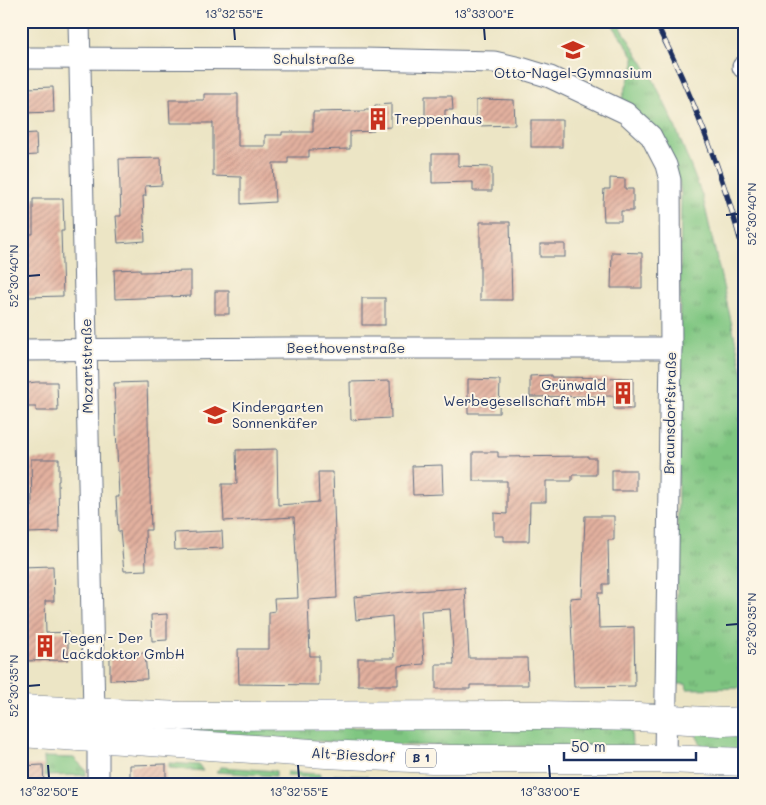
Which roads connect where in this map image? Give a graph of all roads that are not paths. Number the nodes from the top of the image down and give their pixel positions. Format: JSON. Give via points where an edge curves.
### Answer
{"nodes":[{"id":1,"x":79,"y":21,"type":"edge"},
{"id":2,"x":21,"y":58,"type":"edge"},
{"id":3,"x":80,"y":58,"type":"junction"},
{"id":4,"x":599,"y":99,"type":"joint"},
{"id":5,"x":671,"y":348,"type":"junction"},
{"id":6,"x":21,"y":350,"type":"edge"},
{"id":7,"x":87,"y":350,"type":"junction"},
{"id":8,"x":21,"y":710,"type":"edge"},
{"id":9,"x":94,"y":712,"type":"junction"},
{"id":10,"x":666,"y":719,"type":"junction"},
{"id":11,"x":745,"y":721,"type":"edge"},
{"id":12,"x":21,"y":733,"type":"edge"},
{"id":13,"x":98,"y":738,"type":"junction"},
{"id":14,"x":665,"y":759,"type":"junction"},
{"id":15,"x":745,"y":762,"type":"edge"},
{"id":16,"x":98,"y":784,"type":"edge"}],
"edges":[{"from":1,"to":3,"type":"street","name":"Mozartstraße"},
{"from":2,"to":3,"type":"street","name":"Schulstraße"},
{"from":3,"to":4,"type":"street","name":"Schulstraße","via":[[494,62],[550,77]]},
{"from":3,"to":7,"type":"street","name":"Mozartstraße"},
{"from":4,"to":5,"type":"street","name":"Braunsdorfstraße","via":[[626,113],[642,128],[656,145],[666,166],[670,180]]},
{"from":5,"to":7,"type":"street","name":"Beethovenstraße"},
{"from":5,"to":10,"type":"street","name":"Braunsdorfstraße"},
{"from":6,"to":7,"type":"street","name":"Beethovenstraße"},
{"from":7,"to":9,"type":"street","name":"Mozartstraße"},
{"from":8,"to":9,"type":"main road"},
{"from":9,"to":10,"type":"main road","via":[[191,716],[539,715]]},
{"from":10,"to":11,"type":"main road"},
{"from":10,"to":14,"type":"street","name":"Braunsdorfstraße"},
{"from":12,"to":13,"type":"main road","name":"Alt-Biesdorf","number":"B 1"},
{"from":13,"to":14,"type":"main road","name":"Alt-Biesdorf","number":"B 1","via":[[432,759]]},
{"from":13,"to":16,"type":"street"},
{"from":14,"to":15,"type":"main road","name":"Alt-Biesdorf","number":"B 1"}]}
